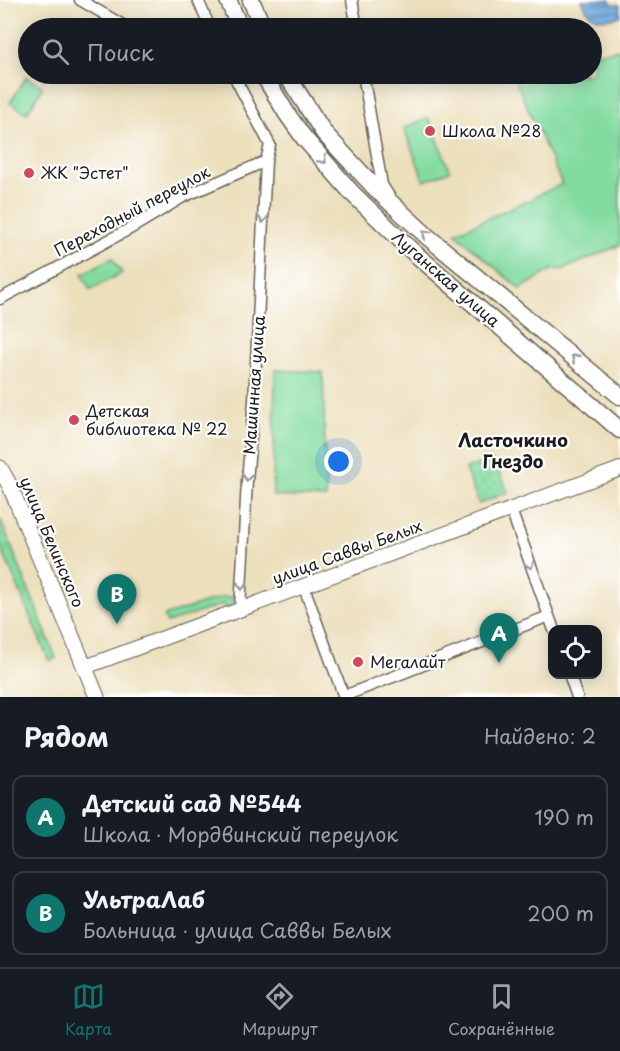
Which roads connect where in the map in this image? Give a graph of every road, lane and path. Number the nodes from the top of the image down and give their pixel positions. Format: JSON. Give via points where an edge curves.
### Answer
{"nodes":[{"id":1,"x":80,"y":0,"type":"edge"},
{"id":2,"x":198,"y":0,"type":"edge"},
{"id":3,"x":228,"y":0,"type":"edge"},
{"id":4,"x":251,"y":0,"type":"edge"},
{"id":5,"x":352,"y":0,"type":"edge"},
{"id":6,"x":111,"y":18,"type":"edge"},
{"id":7,"x":206,"y":18,"type":"edge"},
{"id":8,"x":236,"y":18,"type":"edge"},
{"id":9,"x":259,"y":18,"type":"edge"},
{"id":10,"x":355,"y":18,"type":"edge"},
{"id":11,"x":237,"y":84,"type":"edge"},
{"id":12,"x":269,"y":84,"type":"edge"},
{"id":13,"x":292,"y":84,"type":"edge"},
{"id":14,"x":365,"y":84,"type":"edge"},
{"id":15,"x":266,"y":161,"type":"junction"},
{"id":16,"x":395,"y":207,"type":"junction"},
{"id":17,"x":0,"y":299,"type":"edge"},
{"id":18,"x":620,"y":396,"type":"edge"},
{"id":19,"x":620,"y":430,"type":"edge"},
{"id":20,"x":0,"y":468,"type":"edge"},
{"id":21,"x":620,"y":469,"type":"edge"},
{"id":22,"x":511,"y":510,"type":"junction"},
{"id":23,"x":304,"y":587,"type":"junction"},
{"id":24,"x":240,"y":609,"type":"junction"},
{"id":25,"x":549,"y":616,"type":"junction"},
{"id":26,"x":552,"y":625,"type":"edge"},
{"id":27,"x":85,"y":667,"type":"junction"},
{"id":28,"x":570,"y":679,"type":"edge"},
{"id":29,"x":344,"y":696,"type":"edge"},
{"id":30,"x":97,"y":697,"type":"edge"},
{"id":31,"x":577,"y":697,"type":"edge"}],
"edges":[{"from":1,"to":6,"type":"street"},
{"from":2,"to":7,"type":"street"},
{"from":3,"to":8,"type":"main road"},
{"from":4,"to":9,"type":"main road"},
{"from":5,"to":10,"type":"street"},
{"from":11,"to":15,"type":"street","via":[[270,145]]},
{"from":12,"to":19,"type":"main road","name":"Луганская улица","one_way":true,"via":[[304,138],[352,193],[411,250]]},
{"from":13,"to":16,"type":"main road","name":"Луганская улица","via":[[324,133]]},
{"from":14,"to":16,"type":"street","via":[[382,184]]},
{"from":15,"to":17,"type":"street","name":"Переходный переулок","via":[[183,197]]},
{"from":15,"to":24,"type":"street","name":"Машинная улица","one_way":true},
{"from":18,"to":16,"type":"main road","name":"Луганская улица","one_way":true},
{"from":20,"to":27,"type":"main road","name":"улица Белинского"},
{"from":21,"to":22,"type":"street","name":"улица Саввы Белых"},
{"from":22,"to":23,"type":"street","name":"улица Саввы Белых"},
{"from":22,"to":25,"type":"street","one_way":true},
{"from":23,"to":24,"type":"street","name":"улица Саввы Белых"},
{"from":23,"to":29,"type":"street"},
{"from":24,"to":27,"type":"street","name":"улица Саввы Белых"},
{"from":25,"to":26,"type":"street"},
{"from":25,"to":29,"type":"street"},
{"from":27,"to":30,"type":"main road","name":"улица Белинского"},
{"from":28,"to":31,"type":"street"}]}
